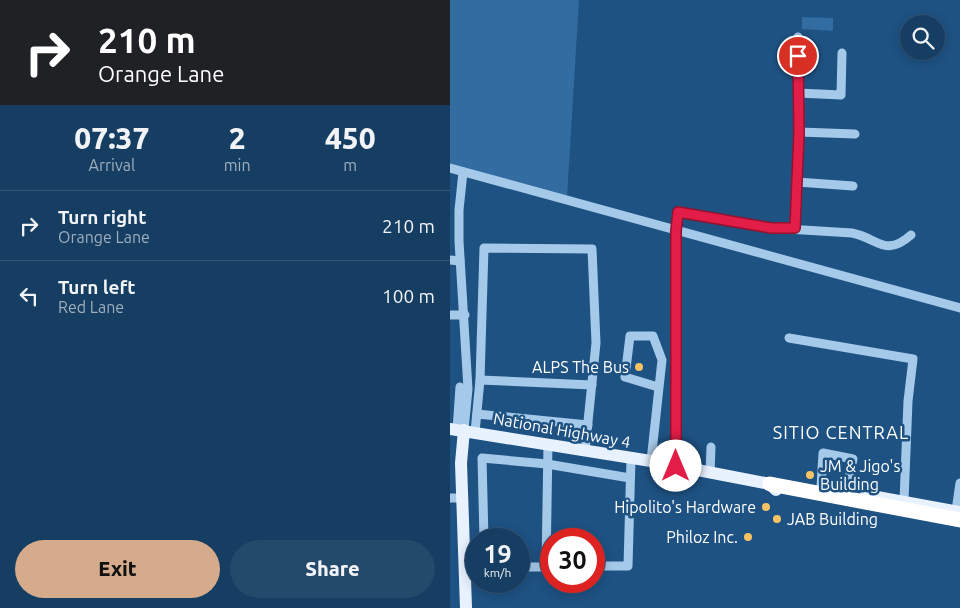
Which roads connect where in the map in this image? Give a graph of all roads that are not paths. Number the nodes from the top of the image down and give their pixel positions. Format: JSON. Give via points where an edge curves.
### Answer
{"nodes":[{"id":1,"x":798,"y":38,"type":"dead end"},
{"id":2,"x":842,"y":53,"type":"dead end"},
{"id":3,"x":798,"y":93,"type":"junction"},
{"id":4,"x":799,"y":132,"type":"junction"},
{"id":5,"x":855,"y":134,"type":"dead end"},
{"id":6,"x":450,"y":168,"type":"edge"},
{"id":7,"x":463,"y":172,"type":"junction"},
{"id":8,"x":796,"y":182,"type":"junction"},
{"id":9,"x":852,"y":186,"type":"dead end"},
{"id":10,"x":454,"y":209,"type":"edge"},
{"id":11,"x":795,"y":228,"type":"junction"},
{"id":12,"x":676,"y":231,"type":"junction"},
{"id":13,"x":911,"y":235,"type":"dead end"},
{"id":14,"x":450,"y":260,"type":"edge"},
{"id":15,"x":460,"y":261,"type":"junction"},
{"id":16,"x":960,"y":308,"type":"edge"},
{"id":17,"x":450,"y":315,"type":"edge"},
{"id":18,"x":465,"y":315,"type":"junction"},
{"id":19,"x":789,"y":338,"type":"dead end"},
{"id":20,"x":480,"y":380,"type":"junction"},
{"id":21,"x":592,"y":385,"type":"junction"},
{"id":22,"x":460,"y":387,"type":"dead end"},
{"id":23,"x":658,"y":387,"type":"junction"},
{"id":24,"x":455,"y":411,"type":"edge"},
{"id":25,"x":477,"y":414,"type":"junction"},
{"id":26,"x":588,"y":424,"type":"junction"},
{"id":27,"x":462,"y":430,"type":"edge"},
{"id":28,"x":548,"y":444,"type":"junction"},
{"id":29,"x":711,"y":447,"type":"dead end"},
{"id":30,"x":585,"y":451,"type":"junction"},
{"id":31,"x":631,"y":459,"type":"junction"},
{"id":32,"x":651,"y":461,"type":"junction"},
{"id":33,"x":547,"y":464,"type":"junction"},
{"id":34,"x":676,"y":466,"type":"junction"},
{"id":35,"x":710,"y":473,"type":"junction"},
{"id":36,"x":630,"y":478,"type":"junction"},
{"id":37,"x":774,"y":482,"type":"junction"},
{"id":38,"x":960,"y":483,"type":"edge"},
{"id":39,"x":821,"y":487,"type":"junction"},
{"id":40,"x":846,"y":492,"type":"junction"},
{"id":41,"x":456,"y":498,"type":"edge"},
{"id":42,"x":904,"y":501,"type":"junction"},
{"id":43,"x":959,"y":514,"type":"edge"},
{"id":44,"x":960,"y":527,"type":"edge"},
{"id":45,"x":484,"y":528,"type":"edge"},
{"id":46,"x":548,"y":528,"type":"edge"},
{"id":47,"x":465,"y":539,"type":"edge"},
{"id":48,"x":605,"y":566,"type":"edge"},
{"id":49,"x":468,"y":593,"type":"edge"},
{"id":50,"x":466,"y":608,"type":"edge"}],
"edges":[{"from":1,"to":3,"type":"street"},
{"from":2,"to":3,"type":"street","via":[[841,95]]},
{"from":3,"to":4,"type":"street"},
{"from":4,"to":5,"type":"street"},
{"from":4,"to":8,"type":"street"},
{"from":6,"to":7,"type":"street"},
{"from":7,"to":10,"type":"street"},
{"from":7,"to":12,"type":"street"},
{"from":8,"to":9,"type":"street"},
{"from":8,"to":11,"type":"street"},
{"from":10,"to":15,"type":"street"},
{"from":11,"to":12,"type":"street","via":[[771,228],[678,212]]},
{"from":11,"to":13,"type":"street","via":[[862,235],[886,247],[900,244]]},
{"from":12,"to":16,"type":"street"},
{"from":12,"to":34,"type":"street"},
{"from":14,"to":15,"type":"street"},
{"from":15,"to":18,"type":"street"},
{"from":17,"to":18,"type":"street"},
{"from":18,"to":27,"type":"street","via":[[468,389]]},
{"from":19,"to":42,"type":"street","via":[[913,359]]},
{"from":20,"to":21,"type":"street"},
{"from":20,"to":21,"type":"street","via":[[484,248],[592,249],[596,343]]},
{"from":20,"to":25,"type":"street"},
{"from":21,"to":26,"type":"street"},
{"from":22,"to":24,"type":"street"},
{"from":23,"to":23,"type":"street","via":[[625,377],[630,336],[653,336],[662,360]]},
{"from":23,"to":32,"type":"street"},
{"from":24,"to":27,"type":"street"},
{"from":25,"to":26,"type":"street"},
{"from":25,"to":27,"type":"street"},
{"from":26,"to":30,"type":"street"},
{"from":27,"to":28,"type":"main road","name":"National Highway 4"},
{"from":27,"to":41,"type":"main road"},
{"from":28,"to":30,"type":"main road","name":"National Highway 4"},
{"from":28,"to":33,"type":"street"},
{"from":29,"to":35,"type":"street"},
{"from":30,"to":31,"type":"main road","name":"National Highway 4"},
{"from":31,"to":32,"type":"main road","name":"National Highway 4"},
{"from":31,"to":36,"type":"street"},
{"from":32,"to":34,"type":"main road","name":"National Highway 4"},
{"from":33,"to":36,"type":"street"},
{"from":33,"to":45,"type":"street","via":[[482,458]]},
{"from":33,"to":46,"type":"street"},
{"from":34,"to":35,"type":"main road","name":"National Highway 4"},
{"from":35,"to":37,"type":"main road","name":"National Highway 4"},
{"from":36,"to":48,"type":"street","via":[[628,566]]},
{"from":37,"to":39,"type":"main road","name":"National Highway 4"},
{"from":37,"to":43,"type":"highway"},
{"from":37,"to":44,"type":"main road","name":"National Highway 4","via":[[777,490]]},
{"from":38,"to":43,"type":"street"},
{"from":39,"to":40,"type":"main road","name":"National Highway 4"},
{"from":39,"to":40,"type":"street","via":[[823,453],[853,459]]},
{"from":40,"to":42,"type":"main road","name":"National Highway 4"},
{"from":41,"to":47,"type":"main road"},
{"from":42,"to":43,"type":"main road","name":"National Highway 4"},
{"from":49,"to":50,"type":"main road"}]}
